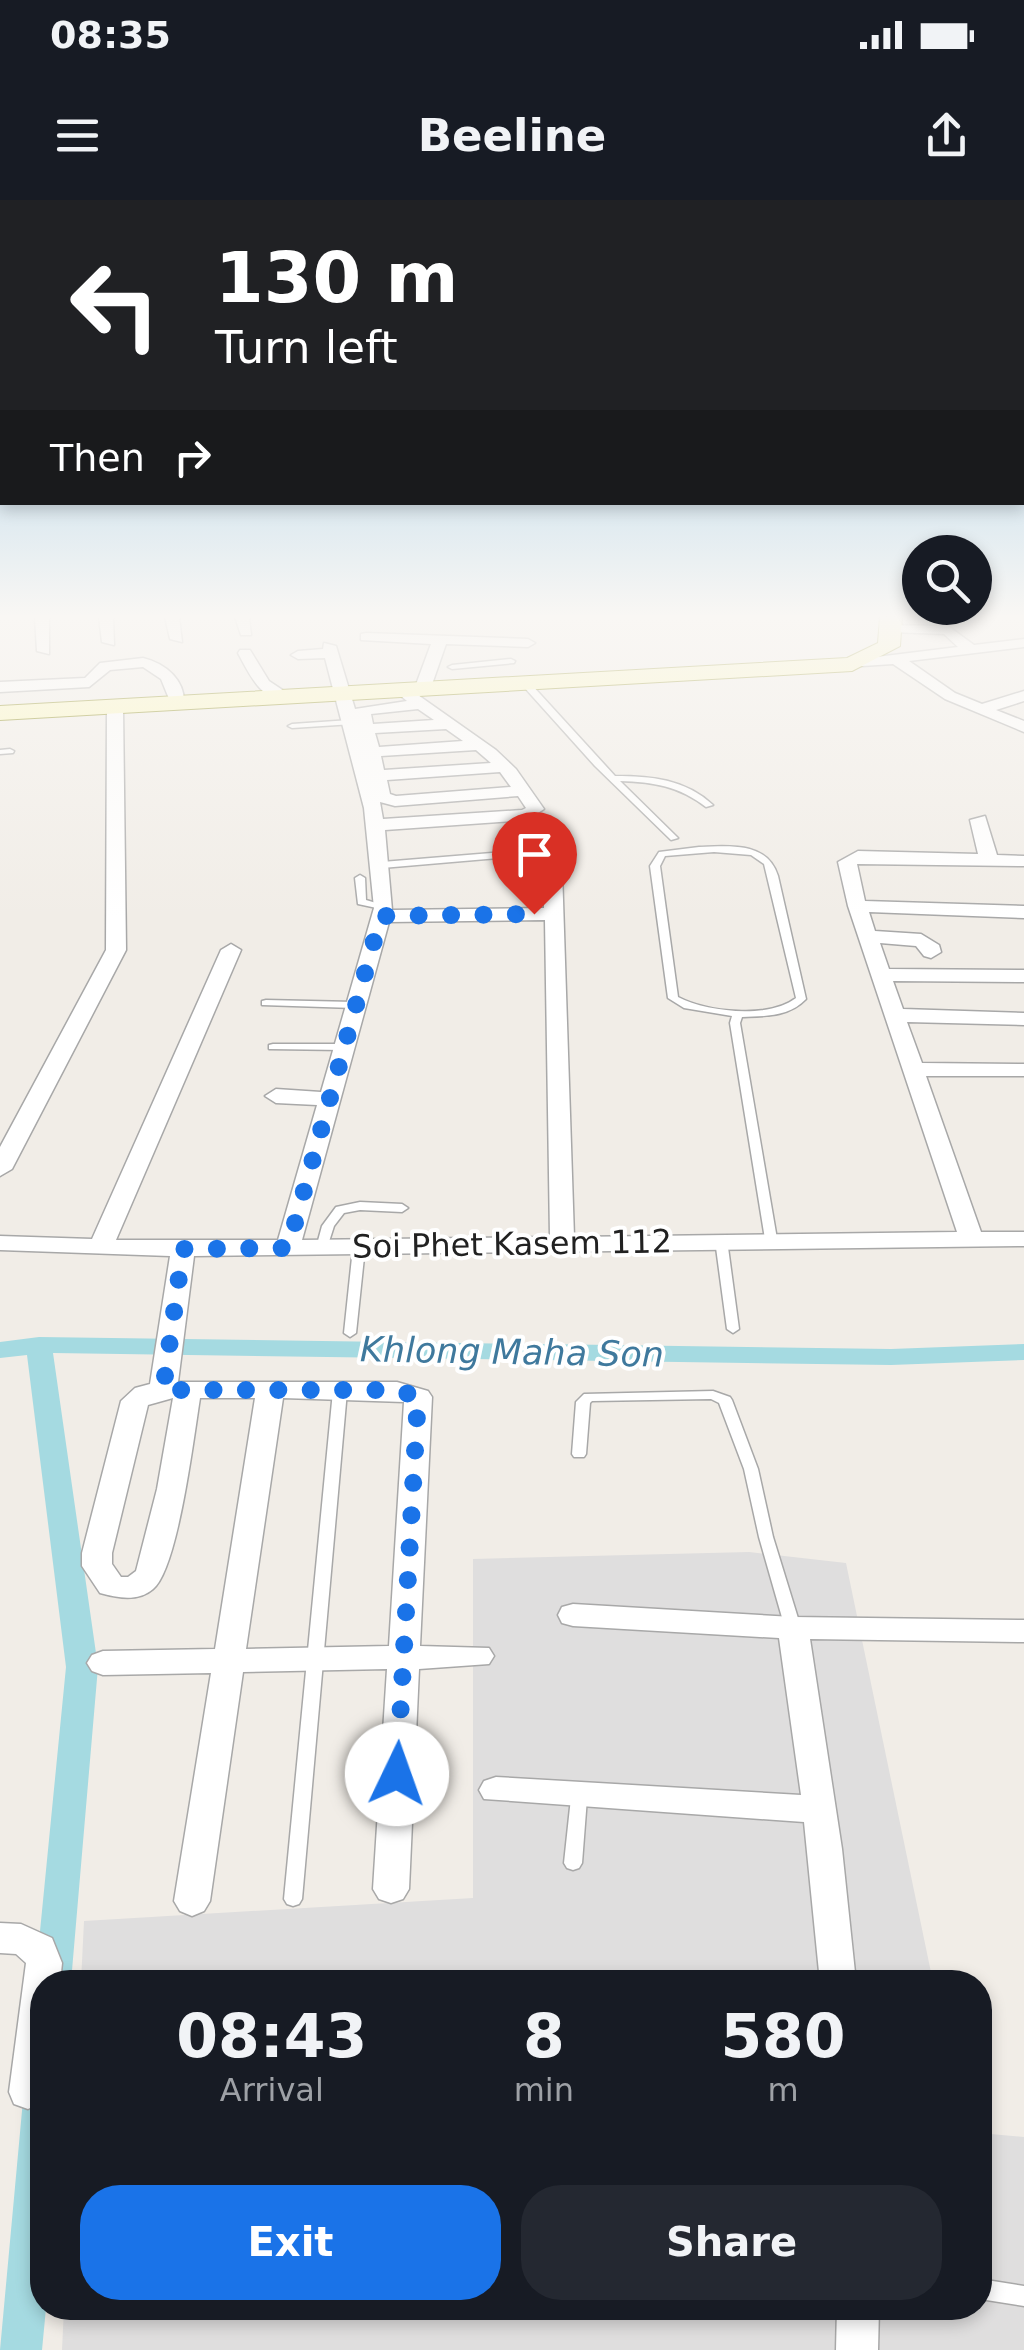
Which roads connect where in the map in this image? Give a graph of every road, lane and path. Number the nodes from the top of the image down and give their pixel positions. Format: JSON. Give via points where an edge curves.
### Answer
{"nodes":[{"id":1,"x":116,"y":717,"type":"edge"},
{"id":2,"x":354,"y":717,"type":"edge"},
{"id":3,"x":360,"y":717,"type":"edge"},
{"id":4,"x":442,"y":717,"type":"edge"},
{"id":5,"x":551,"y":717,"type":"edge"},
{"id":6,"x":998,"y":717,"type":"edge"},
{"id":7,"x":450,"y":724,"type":"junction"},
{"id":8,"x":292,"y":726,"type":"dead end"},
{"id":9,"x":358,"y":726,"type":"junction"},
{"id":10,"x":1024,"y":727,"type":"edge"},
{"id":11,"x":481,"y":745,"type":"junction"},
{"id":12,"x":365,"y":752,"type":"junction"},
{"id":13,"x":505,"y":767,"type":"junction"},
{"id":14,"x":377,"y":776,"type":"junction"},
{"id":15,"x":612,"y":778,"type":"junction"},
{"id":16,"x":522,"y":792,"type":"junction"},
{"id":17,"x":709,"y":806,"type":"dead end"},
{"id":18,"x":979,"y":820,"type":"dead end"},
{"id":19,"x":376,"y":825,"type":"junction"},
{"id":20,"x":537,"y":826,"type":"dead end"},
{"id":21,"x":674,"y":838,"type":"dead end"},
{"id":22,"x":989,"y":860,"type":"junction"},
{"id":23,"x":1024,"y":861,"type":"edge"},
{"id":24,"x":382,"y":864,"type":"junction"},
{"id":25,"x":553,"y":870,"type":"dead end"},
{"id":26,"x":360,"y":878,"type":"dead end"},
{"id":27,"x":857,"y":906,"type":"junction"},
{"id":28,"x":382,"y":912,"type":"junction"},
{"id":29,"x":1024,"y":912,"type":"edge"},
{"id":30,"x":554,"y":914,"type":"junction"},
{"id":31,"x":870,"y":937,"type":"junction"},
{"id":32,"x":230,"y":950,"type":"dead end"},
{"id":33,"x":930,"y":952,"type":"dead end"},
{"id":34,"x":881,"y":975,"type":"junction"},
{"id":35,"x":1024,"y":976,"type":"edge"},
{"id":36,"x":266,"y":1004,"type":"dead end"},
{"id":37,"x":354,"y":1005,"type":"junction"},
{"id":38,"x":738,"y":1014,"type":"junction"},
{"id":39,"x":894,"y":1015,"type":"junction"},
{"id":40,"x":1024,"y":1020,"type":"edge"},
{"id":41,"x":343,"y":1047,"type":"junction"},
{"id":42,"x":273,"y":1048,"type":"dead end"},
{"id":43,"x":915,"y":1070,"type":"junction"},
{"id":44,"x":1024,"y":1070,"type":"edge"},
{"id":45,"x":276,"y":1096,"type":"dead end"},
{"id":46,"x":329,"y":1099,"type":"junction"},
{"id":47,"x":0,"y":1170,"type":"edge"},
{"id":48,"x":402,"y":1208,"type":"dead end"},
{"id":49,"x":770,"y":1239,"type":"junction"},
{"id":50,"x":1024,"y":1239,"type":"edge"},
{"id":51,"x":721,"y":1240,"type":"junction"},
{"id":52,"x":972,"y":1240,"type":"junction"},
{"id":53,"x":0,"y":1242,"type":"edge"},
{"id":54,"x":562,"y":1244,"type":"junction"},
{"id":55,"x":101,"y":1246,"type":"junction"},
{"id":56,"x":288,"y":1248,"type":"junction"},
{"id":57,"x":322,"y":1248,"type":"junction"},
{"id":58,"x":360,"y":1248,"type":"junction"},
{"id":59,"x":183,"y":1249,"type":"junction"},
{"id":60,"x":733,"y":1329,"type":"dead end"},
{"id":61,"x":350,"y":1333,"type":"dead end"},
{"id":62,"x":172,"y":1386,"type":"junction"},
{"id":63,"x":340,"y":1391,"type":"junction"},
{"id":64,"x":270,"y":1392,"type":"junction"},
{"id":65,"x":579,"y":1454,"type":"dead end"},
{"id":66,"x":572,"y":1615,"type":"dead end"},
{"id":67,"x":793,"y":1628,"type":"junction"},
{"id":68,"x":1024,"y":1631,"type":"edge"},
{"id":69,"x":478,"y":1656,"type":"dead end"},
{"id":70,"x":316,"y":1658,"type":"junction"},
{"id":71,"x":404,"y":1658,"type":"junction"},
{"id":72,"x":226,"y":1660,"type":"junction"},
{"id":73,"x":102,"y":1663,"type":"dead end"},
{"id":74,"x":496,"y":1790,"type":"dead end"},
{"id":75,"x":579,"y":1798,"type":"junction"},
{"id":76,"x":820,"y":1810,"type":"junction"},
{"id":77,"x":572,"y":1864,"type":"dead end"},
{"id":78,"x":391,"y":1889,"type":"dead end"},
{"id":79,"x":293,"y":1899,"type":"dead end"},
{"id":80,"x":192,"y":1901,"type":"dead end"},
{"id":81,"x":0,"y":1938,"type":"edge"},
{"id":82,"x":43,"y":1970,"type":"edge"},
{"id":83,"x":837,"y":1970,"type":"edge"},
{"id":84,"x":30,"y":2076,"type":"edge"},
{"id":85,"x":28,"y":2092,"type":"dead end"},
{"id":86,"x":992,"y":2292,"type":"edge"},
{"id":87,"x":1024,"y":2296,"type":"edge"},
{"id":88,"x":858,"y":2320,"type":"edge"},
{"id":89,"x":858,"y":2350,"type":"edge"}],
"edges":[{"from":1,"to":47,"type":"street","via":[[116,950]]},
{"from":2,"to":9,"type":"street"},
{"from":3,"to":9,"type":"street"},
{"from":4,"to":7,"type":"street"},
{"from":5,"to":15,"type":"lane"},
{"from":6,"to":10,"type":"street"},
{"from":7,"to":9,"type":"street"},
{"from":7,"to":11,"type":"street"},
{"from":8,"to":9,"type":"lane"},
{"from":9,"to":12,"type":"street"},
{"from":11,"to":12,"type":"street"},
{"from":11,"to":13,"type":"street"},
{"from":12,"to":14,"type":"street"},
{"from":12,"to":19,"type":"street"},
{"from":13,"to":14,"type":"street"},
{"from":13,"to":16,"type":"street"},
{"from":14,"to":16,"type":"street","via":[[382,797],[395,801]]},
{"from":15,"to":17,"type":"lane","via":[[690,788]]},
{"from":15,"to":21,"type":"lane"},
{"from":16,"to":19,"type":"street","via":[[533,813]]},
{"from":18,"to":22,"type":"street"},
{"from":19,"to":24,"type":"street"},
{"from":20,"to":24,"type":"lane","via":[[551,845],[542,852]]},
{"from":22,"to":23,"type":"street"},
{"from":22,"to":27,"type":"street","via":[[852,858],[847,862]]},
{"from":24,"to":28,"type":"street"},
{"from":25,"to":30,"type":"street"},
{"from":26,"to":28,"type":"lane","via":[[360,902]]},
{"from":27,"to":29,"type":"street"},
{"from":27,"to":31,"type":"street"},
{"from":28,"to":30,"type":"street"},
{"from":28,"to":37,"type":"street"},
{"from":30,"to":54,"type":"street"},
{"from":31,"to":33,"type":"street","via":[[921,940]]},
{"from":31,"to":34,"type":"street"},
{"from":32,"to":55,"type":"street"},
{"from":34,"to":35,"type":"street"},
{"from":34,"to":39,"type":"street"},
{"from":36,"to":37,"type":"lane"},
{"from":37,"to":41,"type":"street"},
{"from":38,"to":38,"type":"lane","via":[[784,1010],[801,999],[770,864],[738,851],[662,854],[655,866],[673,998]]},
{"from":38,"to":49,"type":"lane"},
{"from":39,"to":40,"type":"street"},
{"from":39,"to":43,"type":"street"},
{"from":41,"to":42,"type":"lane"},
{"from":41,"to":46,"type":"street"},
{"from":43,"to":44,"type":"street"},
{"from":43,"to":52,"type":"street"},
{"from":45,"to":46,"type":"street"},
{"from":46,"to":56,"type":"street"},
{"from":48,"to":57,"type":"lane","via":[[340,1210]]},
{"from":49,"to":51,"type":"street","name":"Soi Phet Kasem 112"},
{"from":49,"to":52,"type":"street","name":"Soi Phet Kasem 112"},
{"from":50,"to":52,"type":"street","name":"Soi Phet Kasem 112"},
{"from":51,"to":54,"type":"street","name":"Soi Phet Kasem 112"},
{"from":51,"to":60,"type":"lane"},
{"from":53,"to":55,"type":"street","name":"Soi Phet Kasem 112"},
{"from":54,"to":58,"type":"street","name":"Soi Phet Kasem 112"},
{"from":55,"to":59,"type":"street","name":"Soi Phet Kasem 112"},
{"from":56,"to":57,"type":"street","name":"Soi Phet Kasem 112"},
{"from":56,"to":59,"type":"street","name":"Soi Phet Kasem 112"},
{"from":57,"to":58,"type":"street","name":"Soi Phet Kasem 112"},
{"from":58,"to":61,"type":"lane"},
{"from":59,"to":62,"type":"street","via":[[172,1313]]},
{"from":62,"to":62,"type":"street","via":[[171,1489],[150,1573],[124,1588],[102,1578],[97,1554],[135,1401]]},
{"from":62,"to":64,"type":"street"},
{"from":63,"to":64,"type":"street"},
{"from":63,"to":70,"type":"lane"},
{"from":63,"to":71,"type":"street","via":[[397,1390],[418,1397]]},
{"from":64,"to":72,"type":"street"},
{"from":65,"to":67,"type":"lane","via":[[583,1402],[589,1397],[725,1400],[751,1469]]},
{"from":66,"to":67,"type":"street"},
{"from":67,"to":68,"type":"street"},
{"from":67,"to":76,"type":"street"},
{"from":69,"to":71,"type":"street"},
{"from":70,"to":71,"type":"street"},
{"from":70,"to":72,"type":"street"},
{"from":70,"to":79,"type":"lane"},
{"from":71,"to":78,"type":"street"},
{"from":72,"to":73,"type":"street"},
{"from":72,"to":80,"type":"street"},
{"from":74,"to":75,"type":"street"},
{"from":75,"to":76,"type":"street"},
{"from":75,"to":77,"type":"lane"},
{"from":76,"to":83,"type":"street"},
{"from":81,"to":82,"type":"street","via":[[21,1938],[39,1949]]},
{"from":84,"to":85,"type":"street"},
{"from":86,"to":87,"type":"lane"},
{"from":88,"to":89,"type":"street"}]}
